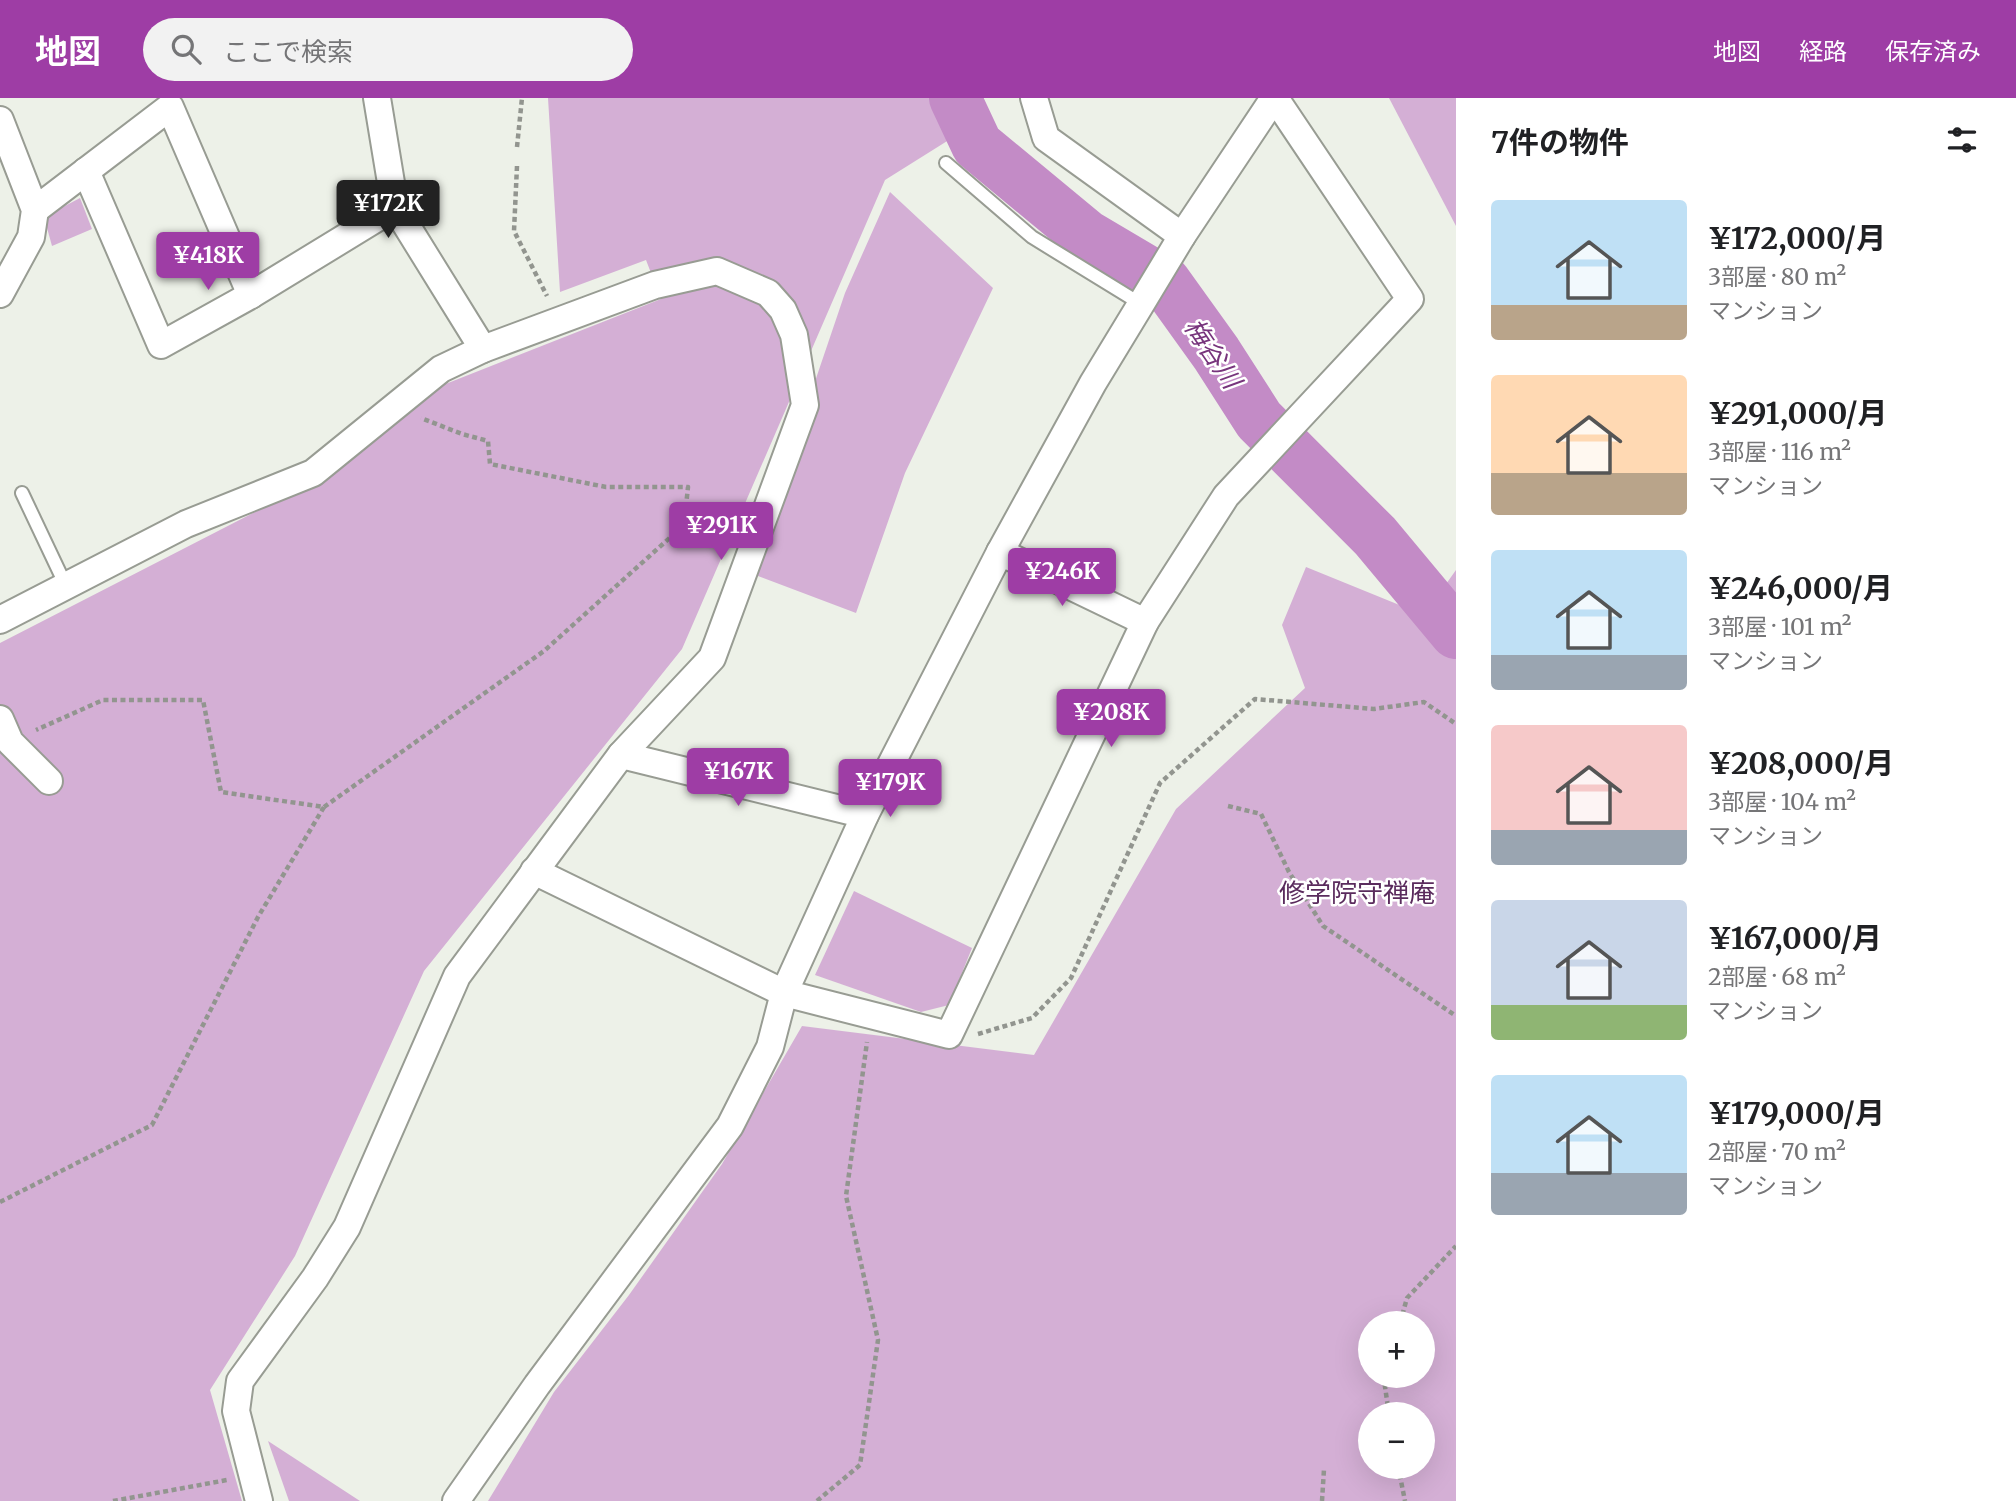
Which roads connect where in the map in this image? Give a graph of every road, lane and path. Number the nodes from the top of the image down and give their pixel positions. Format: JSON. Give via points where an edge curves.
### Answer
{"nodes":[{"id":1,"x":377,"y":98,"type":"edge"},
{"id":2,"x":522,"y":98,"type":"edge"},
{"id":3,"x":1034,"y":98,"type":"edge"},
{"id":4,"x":1275,"y":98,"type":"edge"},
{"id":5,"x":173,"y":103,"type":"edge"},
{"id":6,"x":0,"y":120,"type":"edge"},
{"id":7,"x":517,"y":147,"type":"dead end"},
{"id":8,"x":946,"y":163,"type":"dead end"},
{"id":9,"x":516,"y":166,"type":"dead end"},
{"id":10,"x":86,"y":171,"type":"junction"},
{"id":11,"x":396,"y":207,"type":"junction"},
{"id":12,"x":35,"y":210,"type":"junction"},
{"id":13,"x":1182,"y":236,"type":"junction"},
{"id":14,"x":0,"y":294,"type":"edge"},
{"id":15,"x":251,"y":295,"type":"junction"},
{"id":16,"x":1141,"y":304,"type":"junction"},
{"id":17,"x":560,"y":322,"type":"junction"},
{"id":18,"x":483,"y":349,"type":"junction"},
{"id":19,"x":394,"y":407,"type":"junction"},
{"id":20,"x":22,"y":493,"type":"dead end"},
{"id":21,"x":1000,"y":552,"type":"junction"},
{"id":22,"x":66,"y":586,"type":"junction"},
{"id":23,"x":0,"y":620,"type":"edge"},
{"id":24,"x":1145,"y":622,"type":"junction"},
{"id":25,"x":1456,"y":724,"type":"edge"},
{"id":26,"x":5,"y":731,"type":"edge"},
{"id":27,"x":621,"y":755,"type":"junction"},
{"id":28,"x":49,"y":781,"type":"dead end"},
{"id":29,"x":1228,"y":806,"type":"dead end"},
{"id":30,"x":324,"y":807,"type":"junction"},
{"id":31,"x":865,"y":815,"type":"junction"},
{"id":32,"x":534,"y":871,"type":"junction"},
{"id":33,"x":784,"y":993,"type":"junction"},
{"id":34,"x":870,"y":1015,"type":"junction"},
{"id":35,"x":1456,"y":1016,"type":"edge"},
{"id":36,"x":949,"y":1035,"type":"junction"},
{"id":37,"x":0,"y":1202,"type":"edge"},
{"id":38,"x":1456,"y":1246,"type":"edge"},
{"id":39,"x":1403,"y":1311,"type":"edge"},
{"id":40,"x":1324,"y":1469,"type":"dead end"},
{"id":41,"x":252,"y":1475,"type":"junction"},
{"id":42,"x":1401,"y":1479,"type":"edge"},
{"id":43,"x":113,"y":1501,"type":"edge"},
{"id":44,"x":259,"y":1501,"type":"edge"},
{"id":45,"x":456,"y":1501,"type":"edge"},
{"id":46,"x":817,"y":1501,"type":"edge"},
{"id":47,"x":1322,"y":1501,"type":"edge"},
{"id":48,"x":1405,"y":1501,"type":"edge"}],
"edges":[{"from":1,"to":11,"type":"street"},
{"from":2,"to":7,"type":"path"},
{"from":3,"to":13,"type":"street","via":[[1046,138]]},
{"from":4,"to":13,"type":"street"},
{"from":4,"to":24,"type":"street","via":[[1410,299],[1226,496]]},
{"from":5,"to":10,"type":"street"},
{"from":5,"to":15,"type":"street"},
{"from":6,"to":12,"type":"street"},
{"from":8,"to":16,"type":"lane","via":[[1032,237]]},
{"from":9,"to":17,"type":"path","via":[[514,231]]},
{"from":10,"to":12,"type":"street"},
{"from":10,"to":15,"type":"street","via":[[160,345]]},
{"from":11,"to":15,"type":"street"},
{"from":11,"to":18,"type":"street"},
{"from":12,"to":14,"type":"street","via":[[31,237]]},
{"from":13,"to":16,"type":"street"},
{"from":16,"to":21,"type":"street"},
{"from":17,"to":18,"type":"street"},
{"from":17,"to":27,"type":"street","via":[[655,285],[718,271],[768,293],[783,310],[794,335],[802,375],[805,405],[712,658]]},
{"from":18,"to":19,"type":"street","via":[[441,369]]},
{"from":19,"to":22,"type":"street","via":[[313,473],[186,524]]},
{"from":19,"to":30,"type":"path","via":[[488,441],[490,464],[606,487],[688,487],[684,525],[544,651]]},
{"from":20,"to":22,"type":"lane"},
{"from":21,"to":24,"type":"street"},
{"from":21,"to":31,"type":"street"},
{"from":22,"to":23,"type":"street"},
{"from":24,"to":36,"type":"street"},
{"from":25,"to":36,"type":"path","via":[[1424,702],[1374,709],[1255,699],[1160,783],[1071,978],[1031,1018],[982,1033]]},
{"from":26,"to":28,"type":"street"},
{"from":26,"to":30,"type":"path","via":[[103,700],[203,700],[221,792]]},
{"from":27,"to":31,"type":"street"},
{"from":27,"to":32,"type":"street"},
{"from":29,"to":35,"type":"path","via":[[1261,814],[1289,872],[1323,926]]},
{"from":30,"to":37,"type":"path","via":[[258,917],[152,1125]]},
{"from":31,"to":33,"type":"street"},
{"from":32,"to":33,"type":"street"},
{"from":32,"to":41,"type":"street","via":[[457,976],[347,1227],[240,1381],[236,1411]]},
{"from":33,"to":34,"type":"street"},
{"from":33,"to":45,"type":"street","via":[[771,1047],[730,1126]]},
{"from":34,"to":36,"type":"street"},
{"from":34,"to":46,"type":"path","via":[[846,1196],[878,1340],[860,1465]]},
{"from":38,"to":39,"type":"path","via":[[1407,1298]]},
{"from":40,"to":47,"type":"path"},
{"from":41,"to":43,"type":"path"},
{"from":41,"to":44,"type":"street"},
{"from":42,"to":48,"type":"path"}]}
